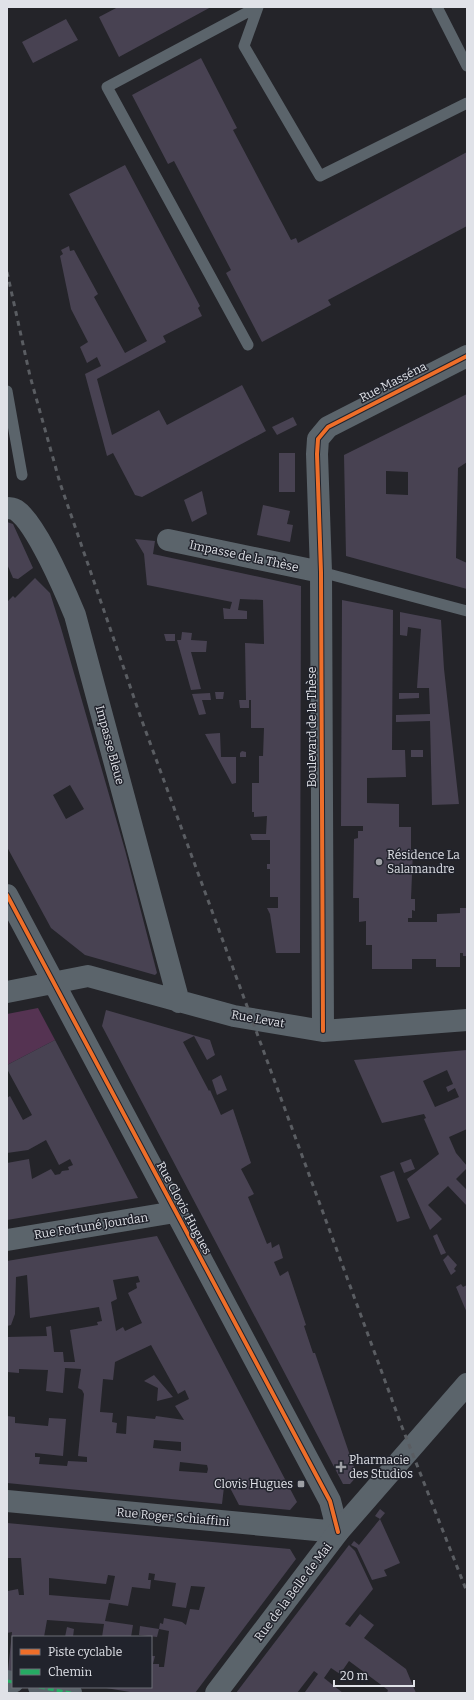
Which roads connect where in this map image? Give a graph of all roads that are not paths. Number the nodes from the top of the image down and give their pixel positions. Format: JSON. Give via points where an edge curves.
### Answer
{"nodes":[{"id":1,"x":257,"y":7,"type":"edge"},
{"id":2,"x":437,"y":7,"type":"edge"},
{"id":3,"x":467,"y":66,"type":"edge"},
{"id":4,"x":467,"y":103,"type":"edge"},
{"id":5,"x":248,"y":345,"type":"dead end"},
{"id":6,"x":467,"y":356,"type":"edge"},
{"id":7,"x":7,"y":391,"type":"edge"},
{"id":8,"x":328,"y":427,"type":"joint"},
{"id":9,"x":22,"y":475,"type":"dead end"},
{"id":10,"x":7,"y":508,"type":"edge"},
{"id":11,"x":168,"y":540,"type":"dead end"},
{"id":12,"x":321,"y":572,"type":"junction"},
{"id":13,"x":467,"y":611,"type":"edge"},
{"id":14,"x":7,"y":894,"type":"edge"},
{"id":15,"x":15,"y":928,"type":"edge"},
{"id":16,"x":53,"y":983,"type":"junction"},
{"id":17,"x":7,"y":992,"type":"edge"},
{"id":18,"x":179,"y":1002,"type":"junction"},
{"id":19,"x":467,"y":1020,"type":"edge"},
{"id":20,"x":323,"y":1031,"type":"junction"},
{"id":21,"x":175,"y":1212,"type":"junction"},
{"id":22,"x":7,"y":1240,"type":"edge"},
{"id":23,"x":467,"y":1384,"type":"edge"},
{"id":24,"x":7,"y":1501,"type":"edge"},
{"id":25,"x":338,"y":1532,"type":"junction"},
{"id":26,"x":44,"y":1688,"type":"edge"},
{"id":27,"x":71,"y":1693,"type":"edge"},
{"id":28,"x":216,"y":1693,"type":"edge"}],
"edges":[{"from":1,"to":4,"type":"lane","via":[[244,46],[320,176]]},
{"from":1,"to":5,"type":"lane","via":[[107,87]]},
{"from":2,"to":3,"type":"lane"},
{"from":6,"to":8,"type":"street","name":"Rue Masséna"},
{"from":7,"to":9,"type":"lane"},
{"from":8,"to":12,"type":"street","name":"Boulevard de la Thèse","via":[[318,438],[317,454]]},
{"from":10,"to":18,"type":"street","name":"Impasse Bleue","via":[[16,510],[29,522],[59,578],[75,615]]},
{"from":11,"to":12,"type":"street","name":"Impasse de la Thèse"},
{"from":12,"to":13,"type":"lane"},
{"from":12,"to":20,"type":"street","name":"Boulevard de la Thèse"},
{"from":14,"to":15,"type":"street","name":"Rue Clovis Hugues"},
{"from":15,"to":16,"type":"street","name":"Rue Clovis Hugues"},
{"from":16,"to":17,"type":"street","name":"Rue Levat"},
{"from":16,"to":18,"type":"street","name":"Rue Levat","via":[[88,976]]},
{"from":16,"to":21,"type":"street","name":"Rue Clovis Hugues"},
{"from":18,"to":20,"type":"street","name":"Rue Levat","via":[[234,1016]]},
{"from":19,"to":20,"type":"street","name":"Rue Levat"},
{"from":21,"to":22,"type":"street","name":"Rue Fortuné Jourdan"},
{"from":21,"to":25,"type":"street","name":"Rue Clovis Hugues","via":[[330,1501]]},
{"from":23,"to":25,"type":"street","name":"Rue de la Belle de Mai"},
{"from":24,"to":25,"type":"street","name":"Rue Roger Schiaffini"},
{"from":25,"to":28,"type":"street","name":"Rue de la Belle de Mai"},
{"from":26,"to":27,"type":"street"}]}
